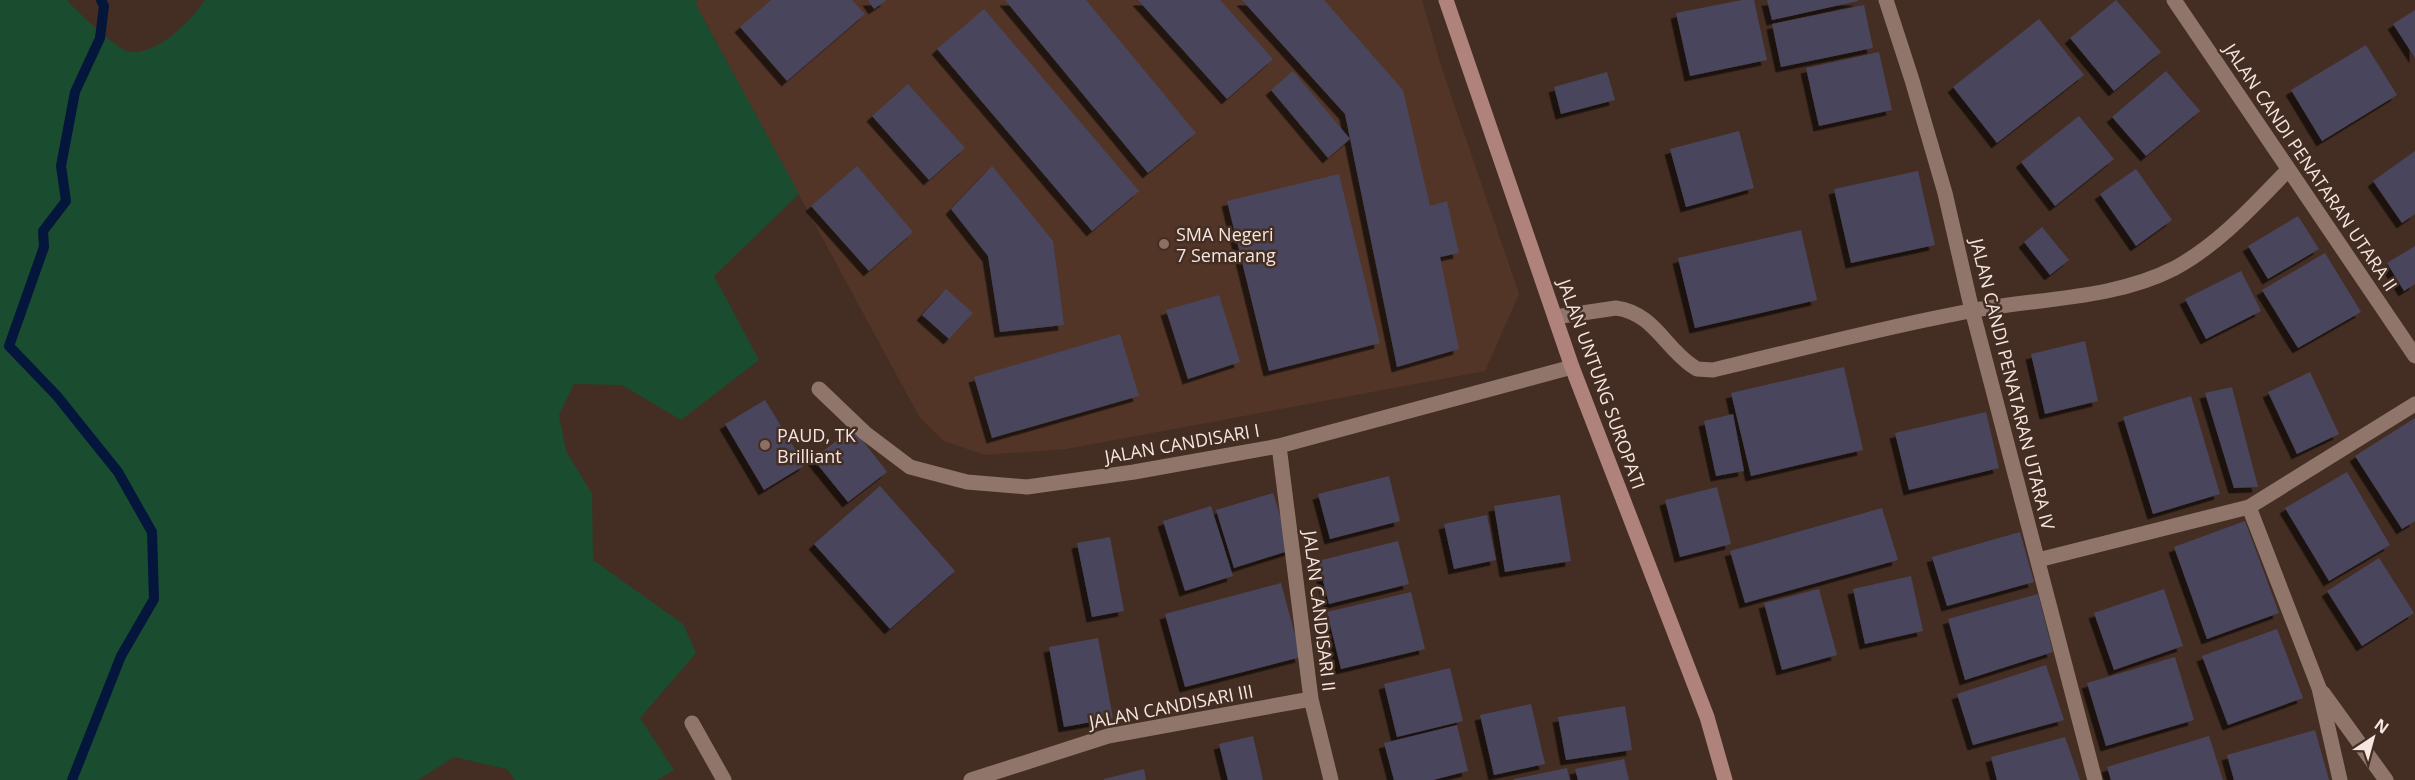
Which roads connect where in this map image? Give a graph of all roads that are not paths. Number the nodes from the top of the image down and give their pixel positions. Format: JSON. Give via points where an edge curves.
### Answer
{"nodes":[{"id":1,"x":1446,"y":0,"type":"edge"},
{"id":2,"x":1886,"y":0,"type":"edge"},
{"id":3,"x":2174,"y":0,"type":"edge"},
{"id":4,"x":2288,"y":170,"type":"junction"},
{"id":5,"x":1973,"y":310,"type":"junction"},
{"id":6,"x":1555,"y":317,"type":"junction"},
{"id":7,"x":2415,"y":356,"type":"edge"},
{"id":8,"x":1572,"y":367,"type":"junction"},
{"id":9,"x":819,"y":389,"type":"dead end"},
{"id":10,"x":2415,"y":404,"type":"edge"},
{"id":11,"x":1279,"y":446,"type":"junction"},
{"id":12,"x":2249,"y":507,"type":"junction"},
{"id":13,"x":2038,"y":560,"type":"junction"},
{"id":14,"x":2319,"y":688,"type":"junction"},
{"id":15,"x":1311,"y":699,"type":"junction"},
{"id":16,"x":692,"y":723,"type":"dead end"},
{"id":17,"x":724,"y":780,"type":"edge"},
{"id":18,"x":971,"y":780,"type":"edge"},
{"id":19,"x":1331,"y":780,"type":"edge"},
{"id":20,"x":1725,"y":780,"type":"edge"},
{"id":21,"x":2095,"y":780,"type":"edge"},
{"id":22,"x":2340,"y":780,"type":"edge"},
{"id":23,"x":2386,"y":780,"type":"edge"}],
"edges":[{"from":1,"to":6,"type":"main road","name":"JALAN UNTUNG SUROPATI"},
{"from":2,"to":5,"type":"street","name":"JALAN CANDI PENATARAN UTARA IV","via":[[1945,193]]},
{"from":3,"to":4,"type":"street","name":"JALAN CANDI PENATARAN UTARA II"},
{"from":4,"to":5,"type":"street","via":[[2224,234],[2173,269],[2085,295]]},
{"from":4,"to":7,"type":"street","name":"JALAN CANDI PENATARAN UTARA II"},
{"from":5,"to":6,"type":"street","via":[[1713,370],[1697,369],[1686,362],[1635,313],[1616,308]]},
{"from":5,"to":13,"type":"street","name":"JALAN CANDI PENATARAN UTARA IV"},
{"from":6,"to":8,"type":"main road","name":"JALAN UNTUNG SUROPATI"},
{"from":8,"to":11,"type":"street","name":"JALAN CANDISARI I"},
{"from":8,"to":20,"type":"main road","name":"JALAN UNTUNG SUROPATI","via":[[1707,717]]},
{"from":9,"to":11,"type":"street","name":"JALAN CANDISARI I","via":[[865,433],[910,467],[967,482],[1027,487]]},
{"from":10,"to":12,"type":"street"},
{"from":11,"to":15,"type":"street","name":"JALAN CANDISARI II"},
{"from":12,"to":13,"type":"street"},
{"from":12,"to":14,"type":"street"},
{"from":13,"to":21,"type":"street","name":"JALAN CANDI PENATARAN UTARA IV"},
{"from":14,"to":22,"type":"street"},
{"from":14,"to":23,"type":"street"},
{"from":15,"to":18,"type":"street","name":"JALAN CANDISARI III","via":[[1108,736]]},
{"from":15,"to":19,"type":"street","name":"JALAN CANDISARI II"},
{"from":16,"to":17,"type":"street"}]}
